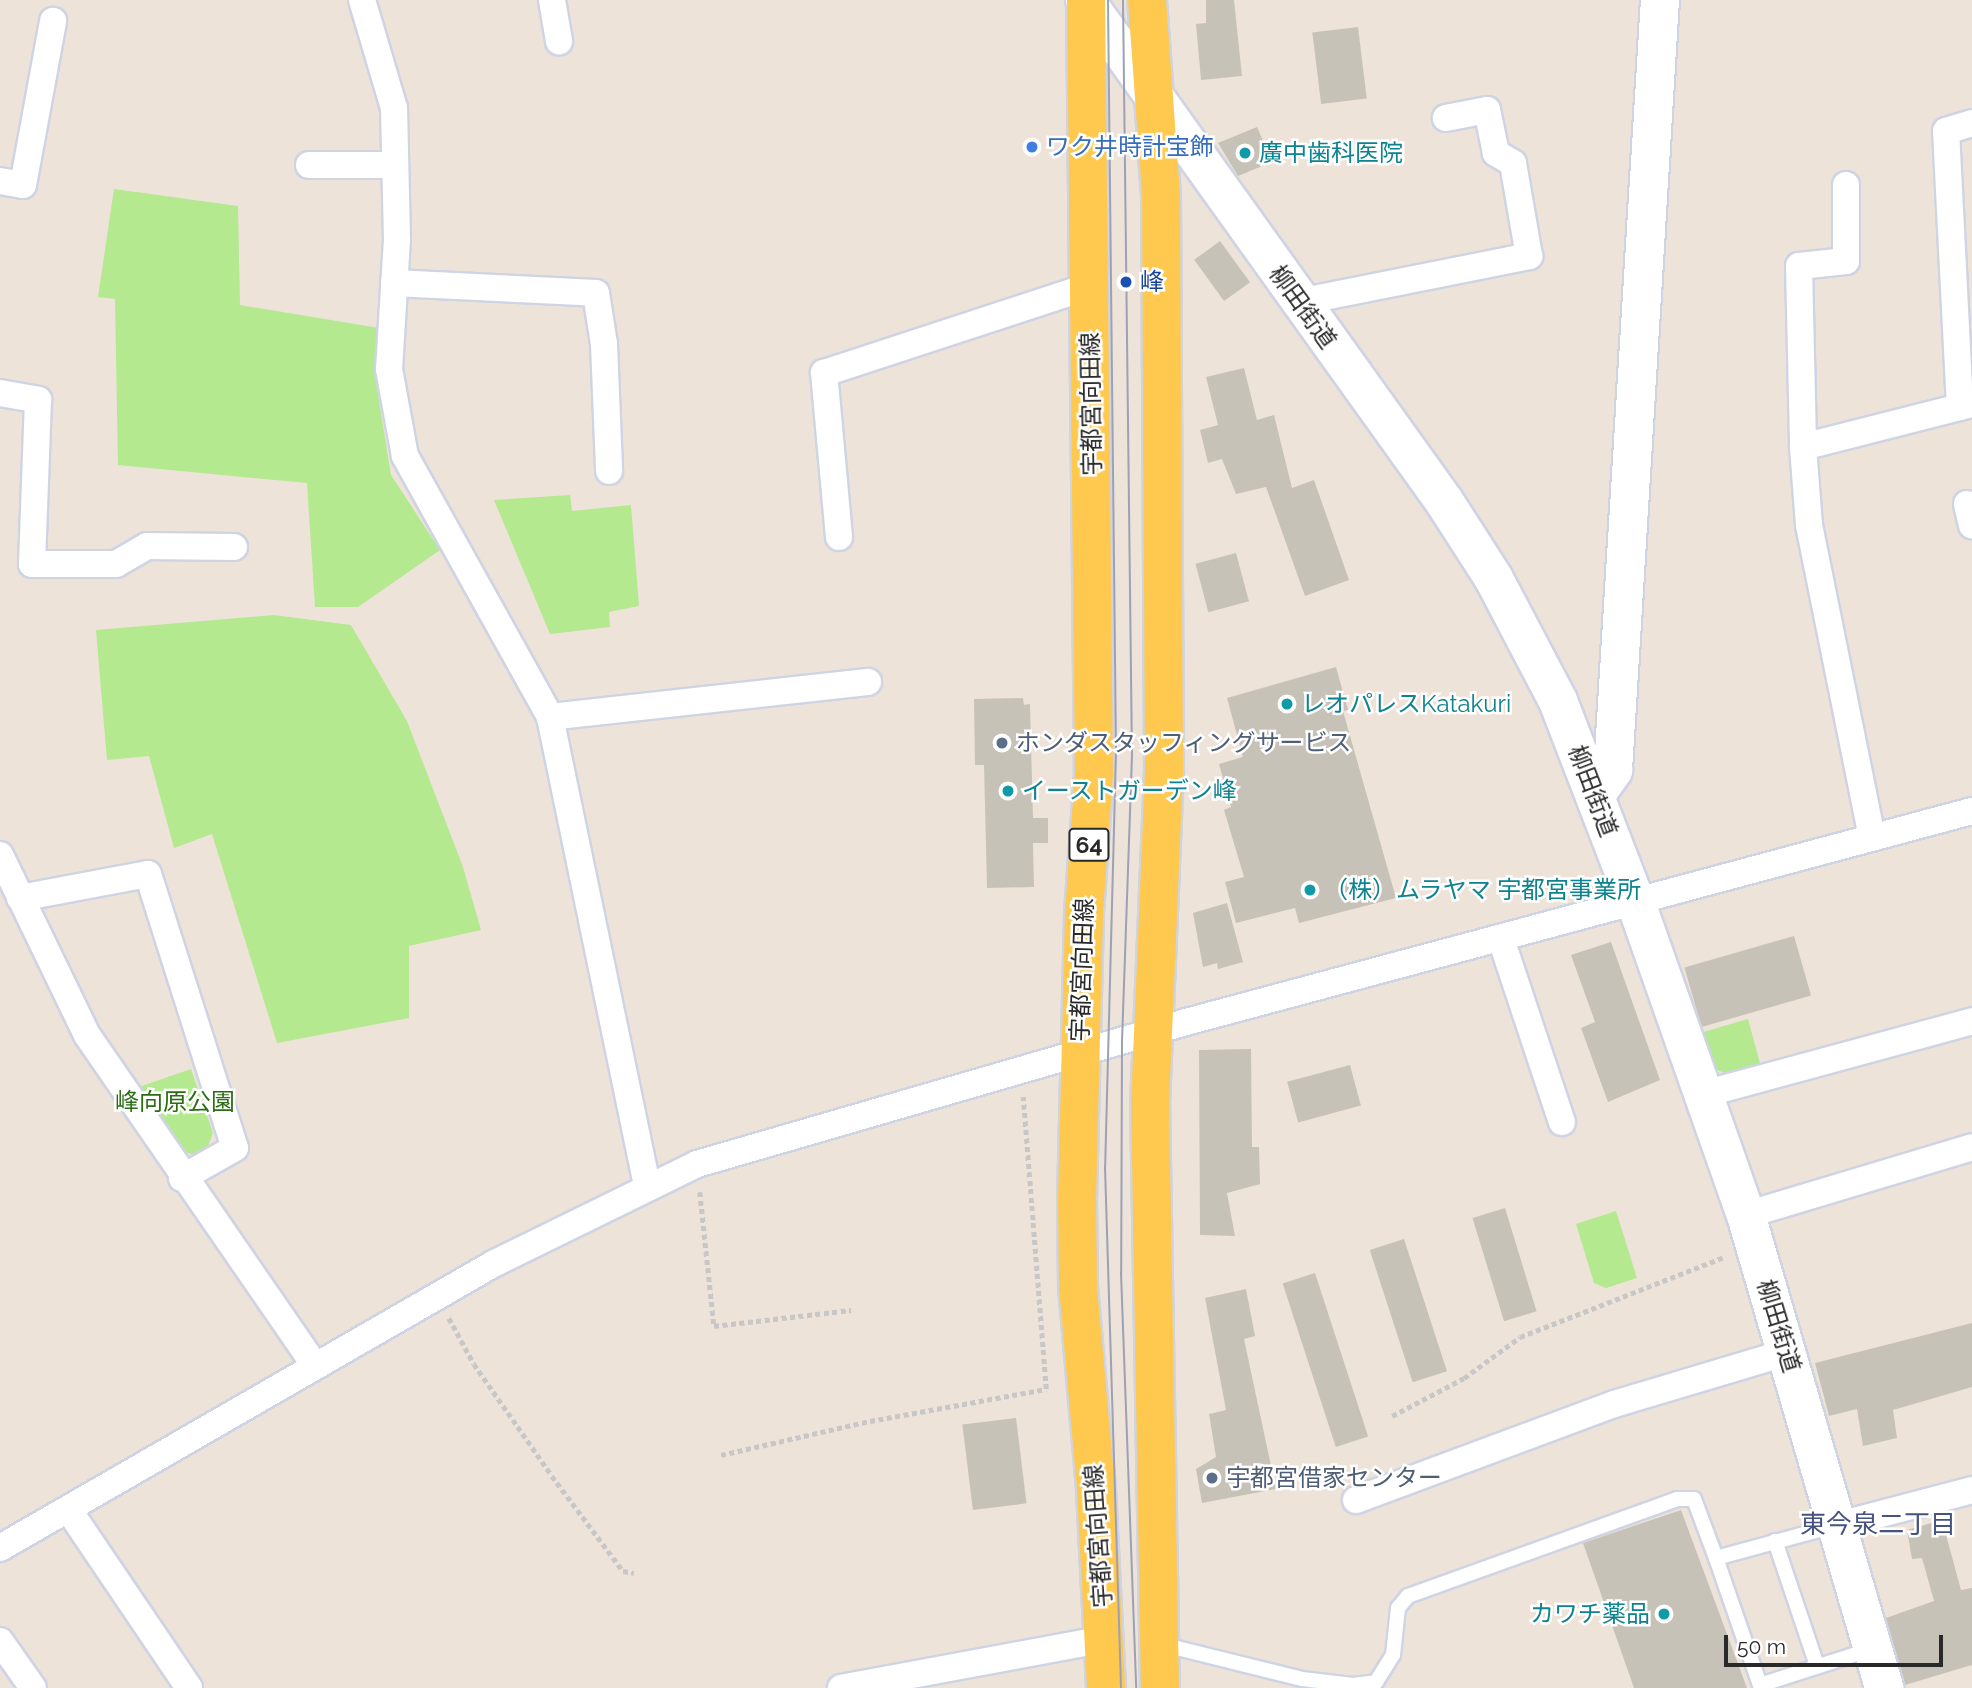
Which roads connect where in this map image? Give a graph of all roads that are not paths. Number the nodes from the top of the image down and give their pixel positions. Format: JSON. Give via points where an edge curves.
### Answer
{"nodes":[{"id":1,"x":362,"y":0,"type":"edge"},
{"id":2,"x":552,"y":0,"type":"edge"},
{"id":3,"x":1147,"y":0,"type":"edge"},
{"id":4,"x":1660,"y":0,"type":"edge"},
{"id":5,"x":1085,"y":1,"type":"edge"},
{"id":6,"x":53,"y":22,"type":"dead end"},
{"id":7,"x":559,"y":41,"type":"dead end"},
{"id":8,"x":1156,"y":104,"type":"junction"},
{"id":9,"x":1446,"y":118,"type":"dead end"},
{"id":10,"x":1972,"y":123,"type":"edge"},
{"id":11,"x":309,"y":165,"type":"dead end"},
{"id":12,"x":395,"y":165,"type":"junction"},
{"id":13,"x":0,"y":181,"type":"edge"},
{"id":14,"x":1846,"y":185,"type":"dead end"},
{"id":15,"x":394,"y":283,"type":"junction"},
{"id":16,"x":1090,"y":286,"type":"junction"},
{"id":17,"x":1299,"y":302,"type":"junction"},
{"id":18,"x":0,"y":393,"type":"edge"},
{"id":19,"x":1966,"y":405,"type":"edge"},
{"id":20,"x":1803,"y":447,"type":"junction"},
{"id":21,"x":609,"y":471,"type":"dead end"},
{"id":22,"x":839,"y":537,"type":"dead end"},
{"id":23,"x":233,"y":547,"type":"dead end"},
{"id":24,"x":868,"y":682,"type":"dead end"},
{"id":25,"x":550,"y":718,"type":"junction"},
{"id":26,"x":1595,"y":796,"type":"junction"},
{"id":27,"x":1972,"y":811,"type":"edge"},
{"id":28,"x":1872,"y":838,"type":"junction"},
{"id":29,"x":0,"y":855,"type":"edge"},
{"id":30,"x":20,"y":898,"type":"junction"},
{"id":31,"x":1636,"y":903,"type":"junction"},
{"id":32,"x":1501,"y":939,"type":"junction"},
{"id":33,"x":1972,"y":1021,"type":"edge"},
{"id":34,"x":1150,"y":1032,"type":"junction"},
{"id":35,"x":1079,"y":1052,"type":"junction"},
{"id":36,"x":1704,"y":1094,"type":"junction"},
{"id":37,"x":1562,"y":1122,"type":"dead end"},
{"id":38,"x":1972,"y":1147,"type":"edge"},
{"id":39,"x":182,"y":1178,"type":"junction"},
{"id":40,"x":647,"y":1185,"type":"junction"},
{"id":41,"x":1750,"y":1230,"type":"junction"},
{"id":42,"x":1788,"y":1352,"type":"junction"},
{"id":43,"x":315,"y":1365,"type":"junction"},
{"id":44,"x":1972,"y":1490,"type":"edge"},
{"id":45,"x":1356,"y":1500,"type":"dead end"},
{"id":46,"x":68,"y":1508,"type":"junction"},
{"id":47,"x":1839,"y":1525,"type":"junction"},
{"id":48,"x":1775,"y":1541,"type":"junction"},
{"id":49,"x":0,"y":1548,"type":"edge"},
{"id":50,"x":1716,"y":1558,"type":"junction"},
{"id":51,"x":1105,"y":1639,"type":"junction"},
{"id":52,"x":0,"y":1641,"type":"edge"},
{"id":53,"x":1160,"y":1643,"type":"junction"},
{"id":54,"x":1874,"y":1649,"type":"junction"},
{"id":55,"x":1817,"y":1666,"type":"junction"},
{"id":56,"x":33,"y":1688,"type":"edge"},
{"id":57,"x":189,"y":1688,"type":"edge"},
{"id":58,"x":841,"y":1688,"type":"edge"},
{"id":59,"x":1105,"y":1688,"type":"edge"},
{"id":60,"x":1160,"y":1688,"type":"edge"},
{"id":61,"x":1884,"y":1688,"type":"edge"}],
"edges":[{"from":1,"to":12,"type":"street","via":[[394,108]]},
{"from":2,"to":7,"type":"street"},
{"from":3,"to":8,"type":"main road"},
{"from":4,"to":26,"type":"street","via":[[1613,770]]},
{"from":5,"to":8,"type":"street","name":"柳田街道"},
{"from":5,"to":16,"type":"main road","name":"宇都宮向田線","number":"64"},
{"from":6,"to":13,"type":"street","via":[[23,186]]},
{"from":8,"to":17,"type":"street","name":"柳田街道"},
{"from":8,"to":34,"type":"main road","via":[[1161,194],[1164,771]]},
{"from":9,"to":17,"type":"street","via":[[1487,110],[1496,153],[1513,163],[1529,256]]},
{"from":10,"to":19,"type":"street","via":[[1946,131]]},
{"from":11,"to":12,"type":"street"},
{"from":12,"to":15,"type":"street"},
{"from":14,"to":20,"type":"street","via":[[1846,261],[1799,266]]},
{"from":15,"to":21,"type":"street","via":[[596,293],[604,344]]},
{"from":15,"to":25,"type":"street","via":[[389,369],[405,456]]},
{"from":16,"to":22,"type":"street","via":[[824,373]]},
{"from":16,"to":35,"type":"main road","name":"宇都宮向田線","number":"64","via":[[1094,774]]},
{"from":17,"to":26,"type":"street","name":"柳田街道","via":[[1494,579],[1558,701]]},
{"from":18,"to":23,"type":"street","via":[[38,400],[32,564],[116,564],[147,546]]},
{"from":19,"to":20,"type":"street"},
{"from":20,"to":28,"type":"street","via":[[1809,525]]},
{"from":24,"to":25,"type":"street"},
{"from":25,"to":40,"type":"street"},
{"from":26,"to":31,"type":"street","name":"柳田街道"},
{"from":27,"to":28,"type":"street"},
{"from":28,"to":31,"type":"street"},
{"from":29,"to":30,"type":"street"},
{"from":30,"to":39,"type":"street","via":[[87,1035]]},
{"from":30,"to":39,"type":"street","via":[[148,874],[235,1148]]},
{"from":31,"to":32,"type":"street"},
{"from":31,"to":36,"type":"street","name":"柳田街道"},
{"from":32,"to":34,"type":"street"},
{"from":32,"to":37,"type":"street"},
{"from":33,"to":36,"type":"street"},
{"from":34,"to":35,"type":"street"},
{"from":34,"to":53,"type":"main road"},
{"from":35,"to":40,"type":"street","via":[[696,1164]]},
{"from":35,"to":51,"type":"main road","name":"宇都宮向田線","number":"64","via":[[1079,1287]]},
{"from":36,"to":41,"type":"street","name":"柳田街道"},
{"from":38,"to":41,"type":"street"},
{"from":39,"to":43,"type":"street"},
{"from":40,"to":43,"type":"street"},
{"from":41,"to":42,"type":"street","name":"柳田街道"},
{"from":42,"to":45,"type":"street","via":[[1614,1404]]},
{"from":42,"to":47,"type":"street","name":"柳田街道"},
{"from":43,"to":46,"type":"street"},
{"from":44,"to":47,"type":"street"},
{"from":46,"to":49,"type":"street"},
{"from":46,"to":57,"type":"street"},
{"from":47,"to":48,"type":"lane"},
{"from":47,"to":54,"type":"street","name":"柳田街道"},
{"from":48,"to":50,"type":"lane"},
{"from":48,"to":55,"type":"lane"},
{"from":50,"to":53,"type":"lane","via":[[1694,1499],[1688,1496],[1408,1596],[1398,1608],[1393,1655],[1376,1682],[1353,1685],[1302,1679]]},
{"from":50,"to":55,"type":"lane","via":[[1759,1685]]},
{"from":51,"to":58,"type":"street"},
{"from":51,"to":59,"type":"main road","name":"宇都宮向田線","number":"64"},
{"from":52,"to":56,"type":"street"},
{"from":53,"to":60,"type":"main road"},
{"from":54,"to":55,"type":"lane"},
{"from":54,"to":61,"type":"street","name":"柳田街道"}]}
